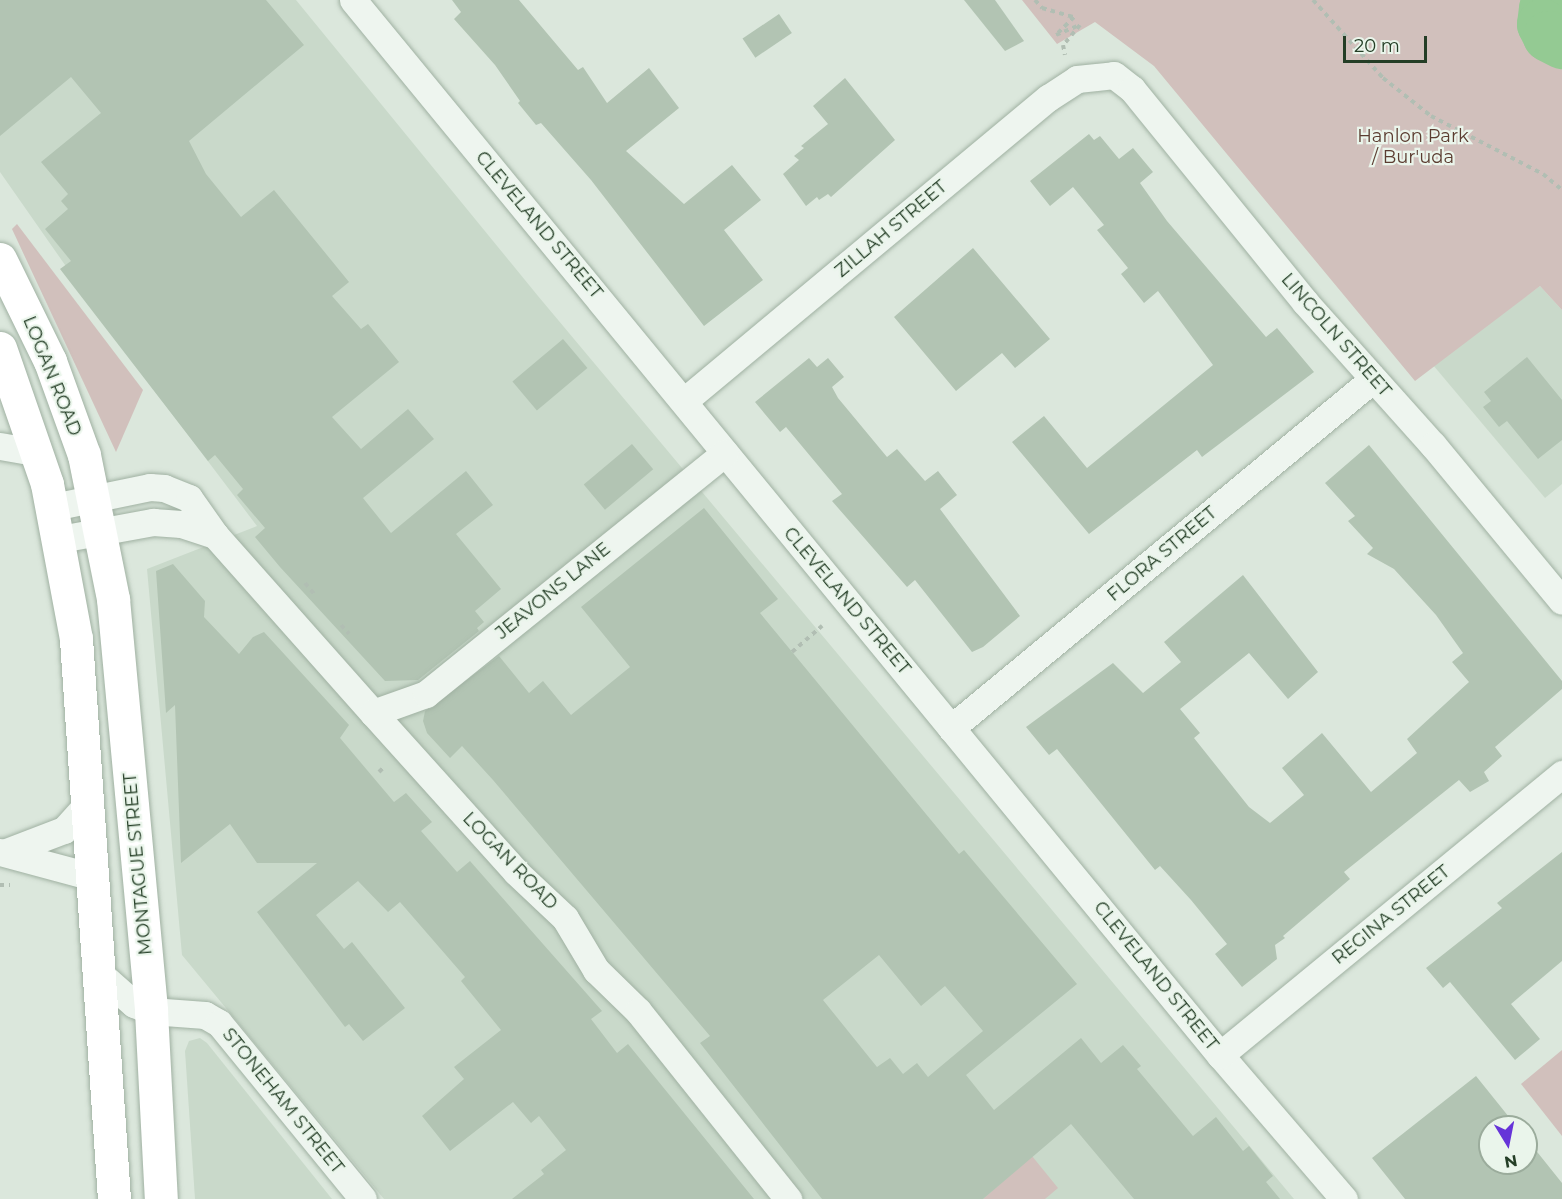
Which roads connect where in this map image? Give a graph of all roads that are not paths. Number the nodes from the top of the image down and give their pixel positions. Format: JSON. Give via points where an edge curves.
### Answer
{"nodes":[{"id":1,"x":353,"y":0,"type":"edge"},
{"id":2,"x":1107,"y":74,"type":"joint"},
{"id":3,"x":0,"y":259,"type":"edge"},
{"id":4,"x":3,"y":366,"type":"edge"},
{"id":5,"x":1372,"y":379,"type":"junction"},
{"id":6,"x":684,"y":401,"type":"junction"},
{"id":7,"x":0,"y":446,"type":"edge"},
{"id":8,"x":38,"y":453,"type":"junction"},
{"id":9,"x":725,"y":453,"type":"junction"},
{"id":10,"x":94,"y":498,"type":"junction"},
{"id":11,"x":53,"y":507,"type":"junction"},
{"id":12,"x":100,"y":531,"type":"junction"},
{"id":13,"x":216,"y":535,"type":"junction"},
{"id":14,"x":60,"y":539,"type":"junction"},
{"id":15,"x":1562,"y":601,"type":"edge"},
{"id":16,"x":373,"y":713,"type":"junction"},
{"id":17,"x":951,"y":728,"type":"junction"},
{"id":18,"x":1562,"y":774,"type":"edge"},
{"id":19,"x":88,"y":803,"type":"junction"},
{"id":20,"x":3,"y":852,"type":"edge"},
{"id":21,"x":93,"y":877,"type":"junction"},
{"id":22,"x":100,"y":974,"type":"junction"},
{"id":23,"x":151,"y":1011,"type":"junction"},
{"id":24,"x":1220,"y":1055,"type":"junction"},
{"id":25,"x":114,"y":1199,"type":"edge"},
{"id":26,"x":160,"y":1199,"type":"edge"},
{"id":27,"x":363,"y":1199,"type":"edge"},
{"id":28,"x":788,"y":1199,"type":"edge"},
{"id":29,"x":1344,"y":1199,"type":"edge"}],
"edges":[{"from":1,"to":6,"type":"street","name":"CLEVELAND STREET"},
{"from":2,"to":5,"type":"street","name":"LINCOLN STREET","via":[[1132,89]]},
{"from":2,"to":6,"type":"street","name":"ZILLAH STREET","via":[[1087,76],[1068,84]]},
{"from":3,"to":10,"type":"main road","name":"LOGAN ROAD","via":[[50,362],[84,455]]},
{"from":4,"to":8,"type":"main road"},
{"from":5,"to":15,"type":"street","name":"LINCOLN STREET"},
{"from":5,"to":17,"type":"street","name":"FLORA STREET"},
{"from":6,"to":9,"type":"street","name":"CLEVELAND STREET"},
{"from":7,"to":8,"type":"street"},
{"from":8,"to":11,"type":"main road"},
{"from":9,"to":16,"type":"street","name":"JEAVONS LANE","via":[[426,694]]},
{"from":9,"to":17,"type":"street","name":"CLEVELAND STREET"},
{"from":10,"to":11,"type":"street","name":"LOGAN ROAD"},
{"from":10,"to":12,"type":"main road","name":"LOGAN ROAD"},
{"from":10,"to":13,"type":"street","name":"LOGAN ROAD","via":[[150,487],[179,492],[198,507]]},
{"from":11,"to":14,"type":"main road"},
{"from":12,"to":13,"type":"street","via":[[167,522]]},
{"from":12,"to":14,"type":"street"},
{"from":12,"to":23,"type":"main road","name":"MONTAGUE STREET","via":[[121,666]]},
{"from":13,"to":16,"type":"street","name":"LOGAN ROAD"},
{"from":14,"to":19,"type":"main road","via":[[75,639]]},
{"from":16,"to":28,"type":"street","name":"LOGAN ROAD","via":[[516,872],[565,918],[596,970],[638,1011]]},
{"from":17,"to":24,"type":"street","name":"CLEVELAND STREET"},
{"from":18,"to":24,"type":"street","name":"REGINA STREET"},
{"from":19,"to":20,"type":"street","via":[[64,830]]},
{"from":19,"to":21,"type":"main road"},
{"from":20,"to":21,"type":"street"},
{"from":21,"to":22,"type":"main road"},
{"from":22,"to":23,"type":"street","name":"STONEHAM STREET","via":[[134,1004]]},
{"from":22,"to":25,"type":"main road"},
{"from":23,"to":26,"type":"main road","name":"MONTAGUE STREET"},
{"from":23,"to":27,"type":"street","name":"STONEHAM STREET","via":[[205,1015],[219,1023]]},
{"from":24,"to":29,"type":"street","name":"CLEVELAND STREET"}]}
